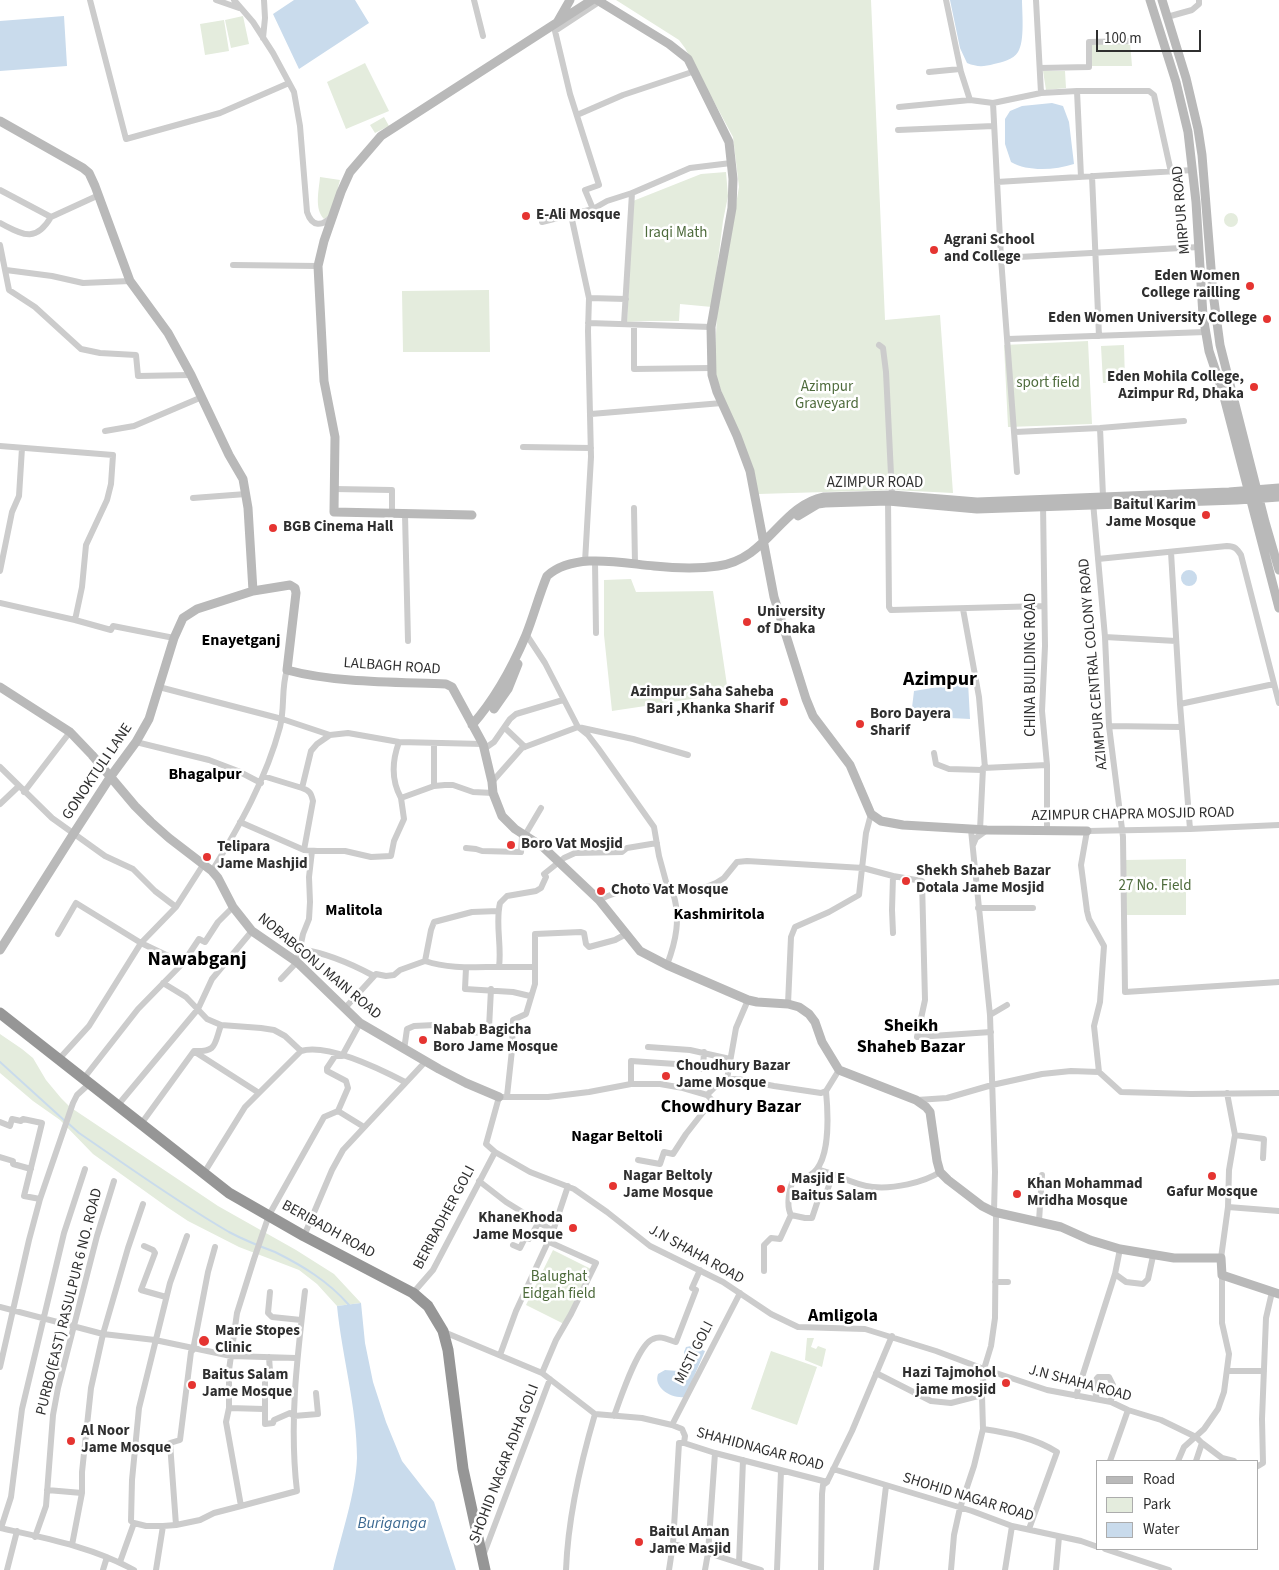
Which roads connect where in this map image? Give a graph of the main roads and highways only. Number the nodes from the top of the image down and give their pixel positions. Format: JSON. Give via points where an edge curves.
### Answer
{"nodes":[{"id":1,"x":0,"y":1013,"type":"edge"},
{"id":2,"x":485,"y":1570,"type":"edge"}],
"edges":[{"from":1,"to":2,"type":"highway","name":"BERIBADH ROAD","via":[[229,1193],[268,1219],[413,1292],[428,1306],[448,1350],[464,1469]]}]}
